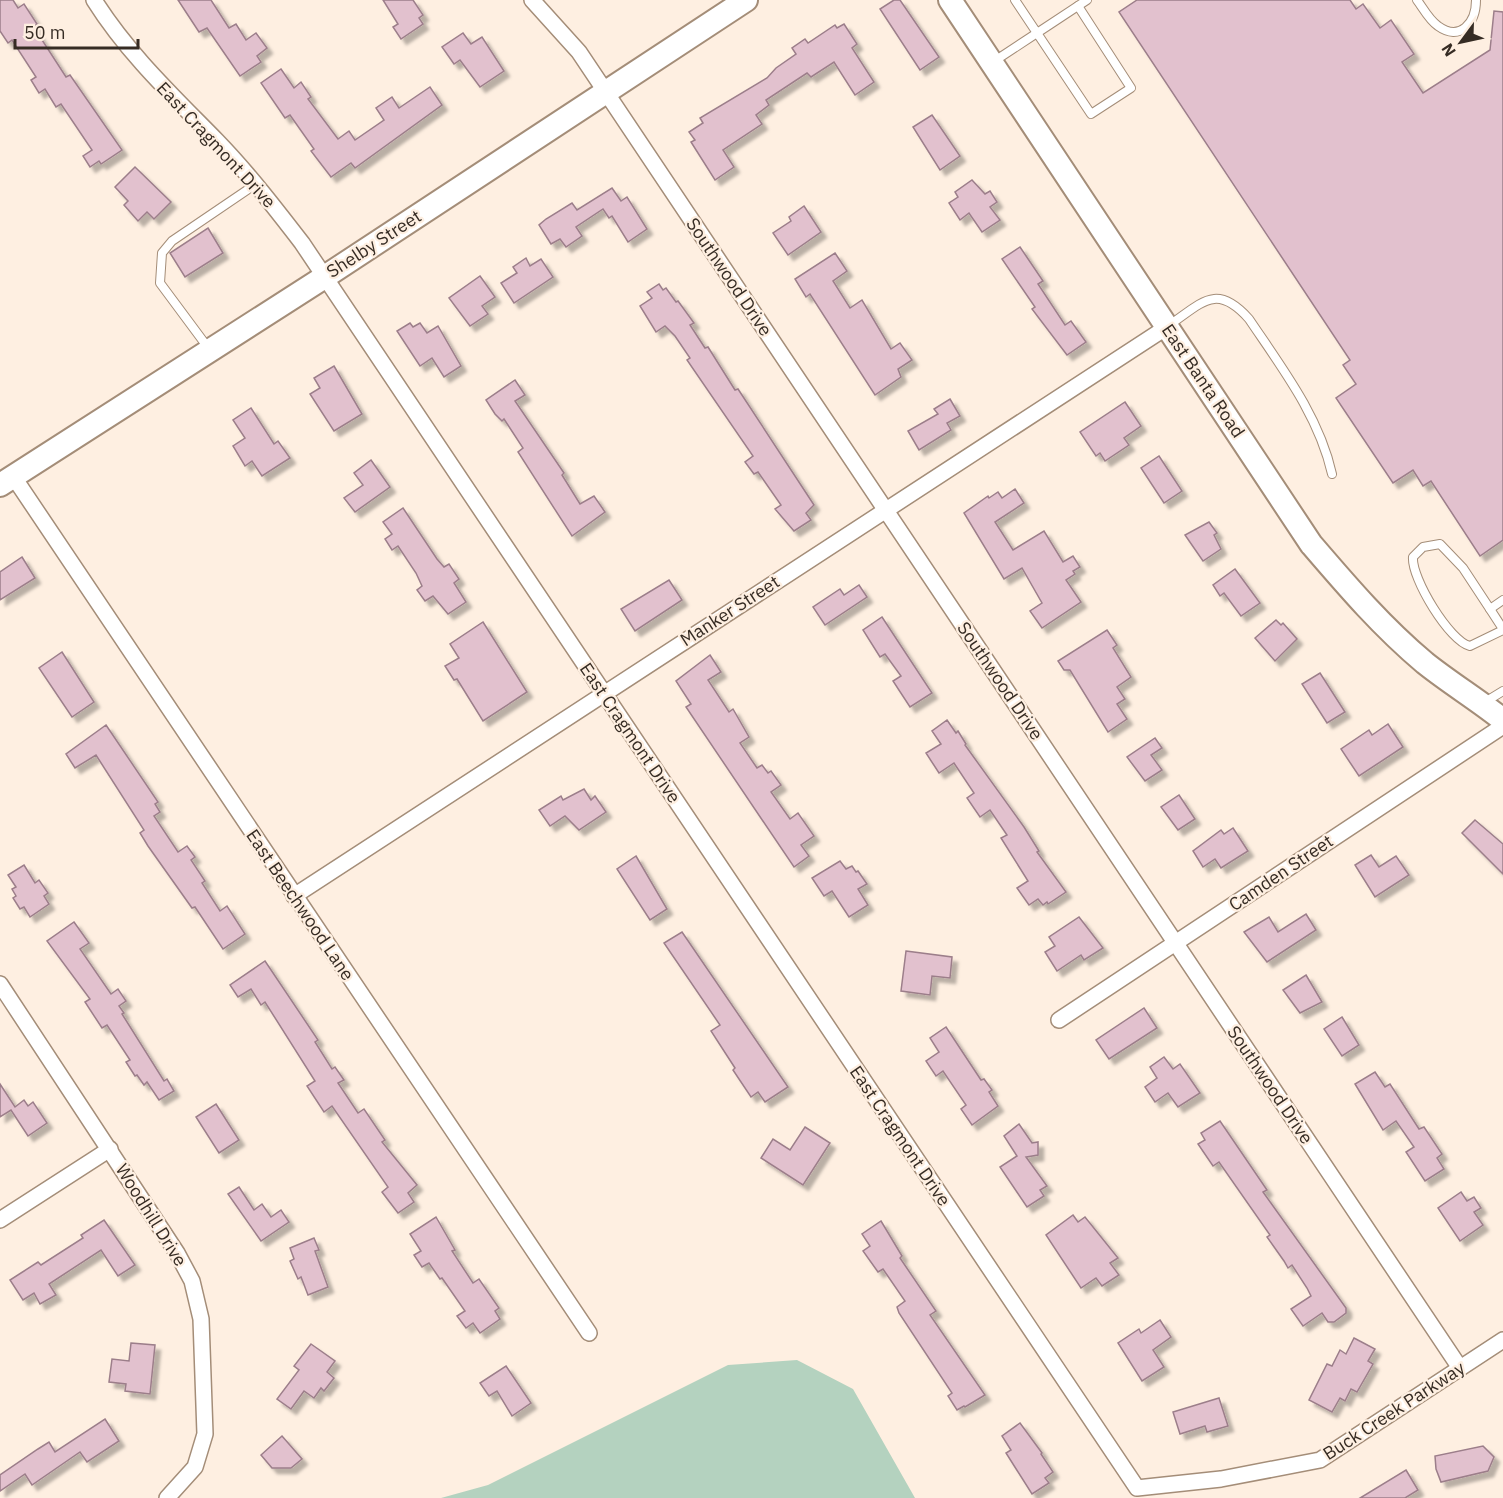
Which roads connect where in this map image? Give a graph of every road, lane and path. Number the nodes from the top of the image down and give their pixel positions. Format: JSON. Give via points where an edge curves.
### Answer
{"nodes":[{"id":1,"x":94,"y":0,"type":"edge"},
{"id":2,"x":532,"y":0,"type":"edge"},
{"id":3,"x":746,"y":0,"type":"edge"},
{"id":4,"x":950,"y":0,"type":"edge"},
{"id":5,"x":1015,"y":0,"type":"edge"},
{"id":6,"x":1087,"y":0,"type":"edge"},
{"id":7,"x":1417,"y":0,"type":"edge"},
{"id":8,"x":1476,"y":0,"type":"edge"},
{"id":9,"x":1078,"y":6,"type":"junction"},
{"id":10,"x":1037,"y":33,"type":"junction"},
{"id":11,"x":992,"y":63,"type":"junction"},
{"id":12,"x":605,"y":92,"type":"junction"},
{"id":13,"x":256,"y":184,"type":"junction"},
{"id":14,"x":323,"y":278,"type":"junction"},
{"id":15,"x":1167,"y":327,"type":"junction"},
{"id":16,"x":210,"y":350,"type":"junction"},
{"id":17,"x":1332,"y":474,"type":"dead end"},
{"id":18,"x":7,"y":480,"type":"edge"},
{"id":19,"x":885,"y":510,"type":"junction"},
{"id":20,"x":1503,"y":600,"type":"edge"},
{"id":21,"x":1490,"y":609,"type":"junction"},
{"id":22,"x":1503,"y":630,"type":"edge"},
{"id":23,"x":1503,"y":691,"type":"edge"},
{"id":24,"x":604,"y":694,"type":"junction"},
{"id":25,"x":1482,"y":705,"type":"junction"},
{"id":26,"x":1503,"y":720,"type":"edge"},
{"id":27,"x":1503,"y":726,"type":"edge"},
{"id":28,"x":294,"y":896,"type":"junction"},
{"id":29,"x":1175,"y":944,"type":"junction"},
{"id":30,"x":0,"y":984,"type":"edge"},
{"id":31,"x":1059,"y":1020,"type":"dead end"},
{"id":32,"x":110,"y":1149,"type":"junction"},
{"id":33,"x":0,"y":1220,"type":"edge"},
{"id":34,"x":589,"y":1333,"type":"dead end"},
{"id":35,"x":1503,"y":1340,"type":"edge"},
{"id":36,"x":1460,"y":1368,"type":"junction"},
{"id":37,"x":1137,"y":1488,"type":"joint"},
{"id":38,"x":167,"y":1498,"type":"edge"}],
"edges":[{"from":1,"to":13,"type":"street","name":"East Cragmont Drive","via":[[138,59]]},
{"from":2,"to":12,"type":"street","name":"Southwood Drive","via":[[570,40]]},
{"from":3,"to":12,"type":"street","name":"Shelby Street"},
{"from":4,"to":11,"type":"street","name":"East Banta Road"},
{"from":5,"to":10,"type":"lane"},
{"from":6,"to":9,"type":"lane"},
{"from":7,"to":8,"type":"lane","via":[[1437,26],[1452,32],[1466,28],[1476,15]]},
{"from":9,"to":10,"type":"lane"},
{"from":9,"to":10,"type":"lane","via":[[1131,88],[1107,104],[1091,114]]},
{"from":10,"to":11,"type":"lane"},
{"from":11,"to":15,"type":"street","name":"East Banta Road"},
{"from":12,"to":14,"type":"street","name":"Shelby Street"},
{"from":12,"to":19,"type":"street","name":"Southwood Drive"},
{"from":13,"to":14,"type":"street","name":"East Cragmont Drive","via":[[302,243]]},
{"from":13,"to":16,"type":"lane","via":[[172,241],[162,253],[160,284]]},
{"from":14,"to":16,"type":"street","name":"Shelby Street"},
{"from":14,"to":24,"type":"street","name":"East Cragmont Drive"},
{"from":15,"to":17,"type":"lane","via":[[1212,299],[1225,298],[1237,305],[1310,413],[1324,442]]},
{"from":15,"to":19,"type":"street","name":"Manker Street"},
{"from":15,"to":25,"type":"street","name":"East Banta Road","via":[[1330,568],[1400,640]]},
{"from":16,"to":18,"type":"street","name":"Shelby Street"},
{"from":18,"to":28,"type":"street","name":"East Beechwood Lane"},
{"from":19,"to":24,"type":"street","name":"Manker Street"},
{"from":19,"to":29,"type":"street","name":"Southwood Drive"},
{"from":20,"to":21,"type":"lane"},
{"from":21,"to":22,"type":"lane"},
{"from":21,"to":22,"type":"lane","via":[[1463,568],[1440,544],[1417,551],[1413,557],[1415,578],[1456,639],[1470,646]]},
{"from":23,"to":25,"type":"lane"},
{"from":24,"to":28,"type":"street","name":"Manker Street"},
{"from":24,"to":37,"type":"street","name":"East Cragmont Drive"},
{"from":25,"to":26,"type":"street","name":"East Banta Road"},
{"from":27,"to":29,"type":"street","name":"Camden Street"},
{"from":28,"to":34,"type":"street","name":"East Beechwood Lane"},
{"from":29,"to":31,"type":"street","name":"Camden Street"},
{"from":29,"to":36,"type":"street","name":"Southwood Drive"},
{"from":30,"to":32,"type":"street","name":"Woodhill Drive"},
{"from":32,"to":33,"type":"street"},
{"from":32,"to":38,"type":"street","name":"Woodhill Drive","via":[[181,1260],[197,1296],[203,1335],[205,1434],[190,1475]]},
{"from":35,"to":36,"type":"street","name":"Buck Creek Parkway"},
{"from":36,"to":37,"type":"street","name":"Buck Creek Parkway","via":[[1320,1460],[1221,1479]]}]}
